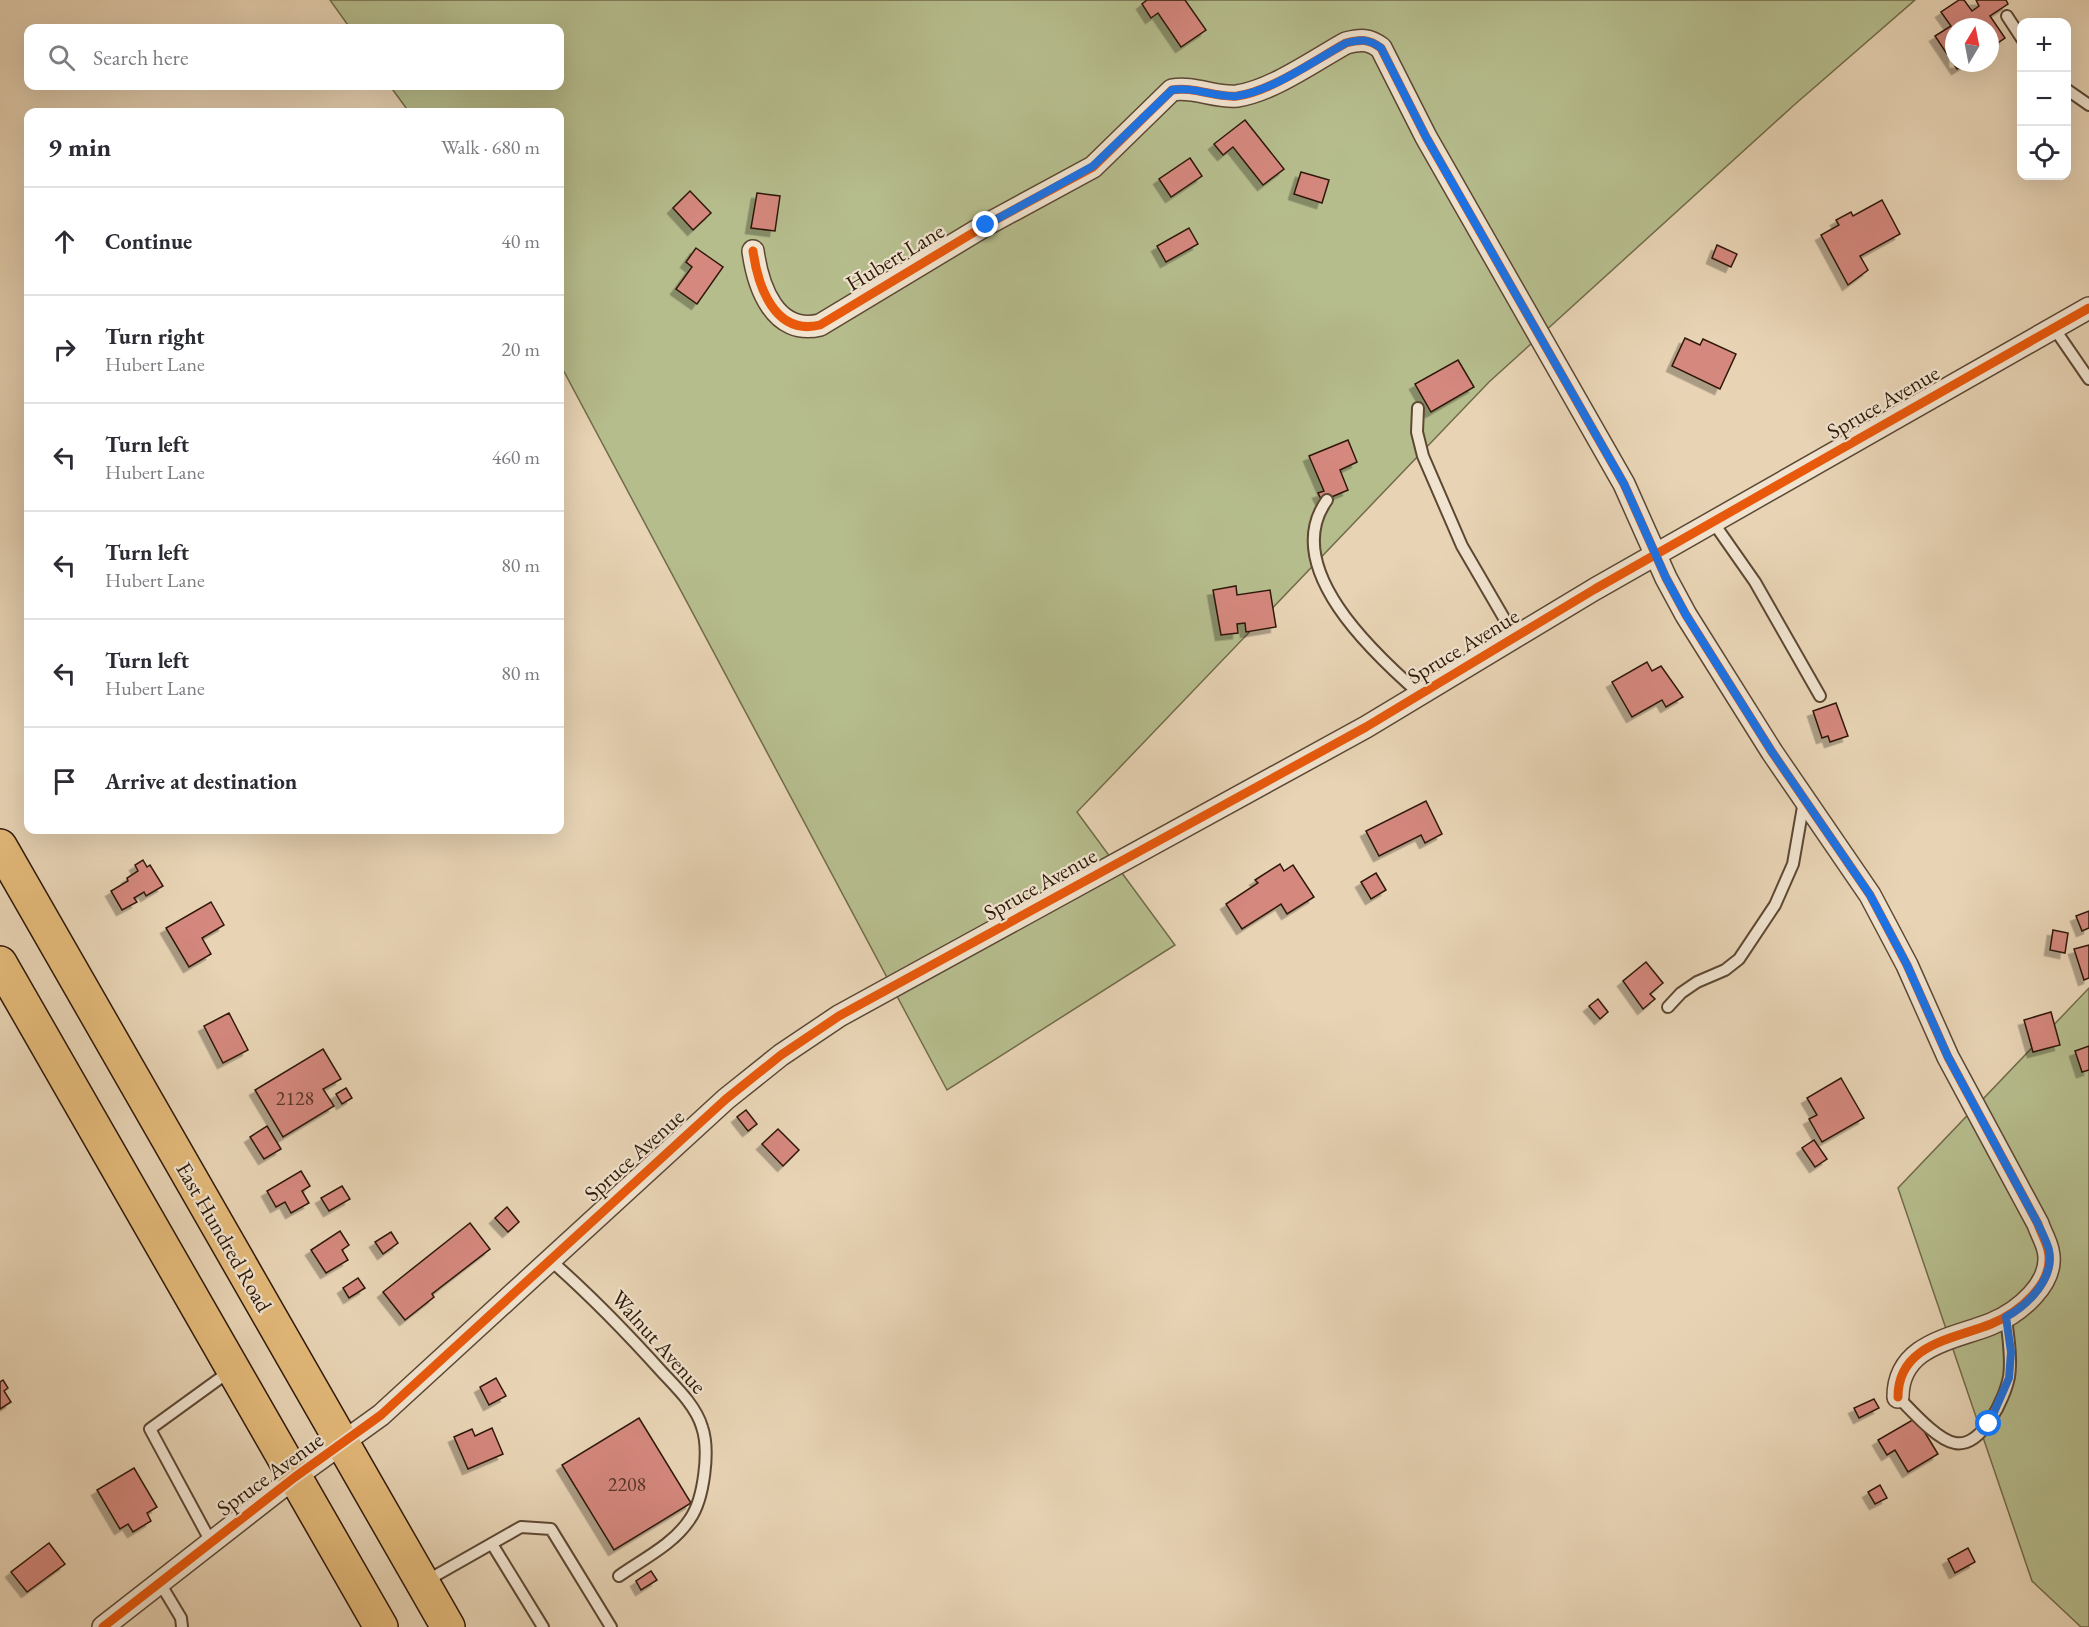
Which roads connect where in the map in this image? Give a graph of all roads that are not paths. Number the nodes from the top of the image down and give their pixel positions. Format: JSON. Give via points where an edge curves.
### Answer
{"nodes":[{"id":1,"x":2007,"y":16,"type":"dead end"},
{"id":2,"x":2017,"y":31,"type":"edge"},
{"id":3,"x":2071,"y":91,"type":"edge"},
{"id":4,"x":2089,"y":105,"type":"edge"},
{"id":5,"x":753,"y":251,"type":"dead end"},
{"id":6,"x":2089,"y":308,"type":"edge"},
{"id":7,"x":2055,"y":328,"type":"junction"},
{"id":8,"x":2089,"y":379,"type":"edge"},
{"id":9,"x":1418,"y":408,"type":"dead end"},
{"id":10,"x":1327,"y":500,"type":"dead end"},
{"id":11,"x":1713,"y":522,"type":"junction"},
{"id":12,"x":1657,"y":554,"type":"junction"},
{"id":13,"x":1515,"y":638,"type":"junction"},
{"id":14,"x":1420,"y":695,"type":"junction"},
{"id":15,"x":1820,"y":696,"type":"dead end"},
{"id":16,"x":1804,"y":798,"type":"junction"},
{"id":17,"x":0,"y":846,"type":"edge"},
{"id":18,"x":0,"y":963,"type":"edge"},
{"id":19,"x":1668,"y":1007,"type":"dead end"},
{"id":20,"x":549,"y":1259,"type":"junction"},
{"id":21,"x":2006,"y":1317,"type":"junction"},
{"id":22,"x":233,"y":1369,"type":"junction"},
{"id":23,"x":1898,"y":1397,"type":"joint"},
{"id":24,"x":344,"y":1445,"type":"junction"},
{"id":25,"x":295,"y":1477,"type":"junction"},
{"id":26,"x":211,"y":1542,"type":"junction"},
{"id":27,"x":492,"y":1544,"type":"junction"},
{"id":28,"x":619,"y":1576,"type":"dead end"},
{"id":29,"x":160,"y":1583,"type":"junction"},
{"id":30,"x":423,"y":1583,"type":"junction"},
{"id":31,"x":103,"y":1627,"type":"edge"},
{"id":32,"x":182,"y":1627,"type":"edge"},
{"id":33,"x":381,"y":1627,"type":"edge"},
{"id":34,"x":448,"y":1627,"type":"edge"},
{"id":35,"x":543,"y":1627,"type":"edge"},
{"id":36,"x":611,"y":1627,"type":"edge"}],
"edges":[{"from":1,"to":2,"type":"lane"},
{"from":3,"to":4,"type":"lane"},
{"from":5,"to":12,"type":"street","name":"Hubert Lane","via":[[762,286],[781,319],[792,326],[820,325],[1093,166],[1172,90],[1183,88],[1235,96],[1257,92],[1346,43],[1372,41],[1381,48],[1432,147],[1624,484]]},
{"from":6,"to":7,"type":"street","name":"Spruce Avenue"},
{"from":7,"to":8,"type":"lane"},
{"from":7,"to":11,"type":"street","name":"Spruce Avenue"},
{"from":9,"to":13,"type":"lane","via":[[1417,432],[1423,456],[1462,546]]},
{"from":10,"to":14,"type":"lane","via":[[1316,522],[1313,540],[1315,558],[1326,584],[1364,641]]},
{"from":11,"to":12,"type":"street","name":"Spruce Avenue"},
{"from":11,"to":15,"type":"lane","via":[[1755,582]]},
{"from":12,"to":13,"type":"street","name":"Spruce Avenue"},
{"from":12,"to":16,"type":"street","name":"Hubert Lane","via":[[1686,615]]},
{"from":13,"to":14,"type":"street","name":"Spruce Avenue"},
{"from":14,"to":20,"type":"street","name":"Spruce Avenue","via":[[839,1016],[726,1099]]},
{"from":16,"to":19,"type":"lane","via":[[1793,864],[1775,905],[1739,959],[1697,982]]},
{"from":16,"to":21,"type":"street","name":"Hubert Lane","via":[[1870,895],[1948,1057],[2049,1251],[2045,1280]]},
{"from":17,"to":24,"type":"highway","name":"East Hundred Road"},
{"from":18,"to":22,"type":"highway"},
{"from":20,"to":24,"type":"street","name":"Spruce Avenue"},
{"from":20,"to":28,"type":"lane","name":"Walnut Avenue","via":[[633,1339],[674,1385],[702,1426],[706,1441],[700,1500],[690,1520],[674,1538]]},
{"from":21,"to":23,"type":"street","name":"Hubert Lane","via":[[1928,1346],[1906,1370]]},
{"from":21,"to":23,"type":"lane","via":[[2011,1352],[2009,1378],[1989,1424],[1972,1441],[1955,1443],[1935,1432]]},
{"from":22,"to":25,"type":"highway"},
{"from":22,"to":26,"type":"lane","via":[[150,1429]]},
{"from":24,"to":25,"type":"street","name":"Spruce Avenue"},
{"from":24,"to":30,"type":"highway","name":"East Hundred Road"},
{"from":25,"to":26,"type":"street","name":"Spruce Avenue"},
{"from":25,"to":33,"type":"highway"},
{"from":26,"to":29,"type":"street","name":"Spruce Avenue"},
{"from":27,"to":30,"type":"lane"},
{"from":27,"to":35,"type":"lane"},
{"from":27,"to":36,"type":"lane","via":[[521,1527],[551,1529]]},
{"from":29,"to":31,"type":"street","name":"Spruce Avenue"},
{"from":29,"to":32,"type":"lane","via":[[181,1618]]},
{"from":30,"to":34,"type":"highway","name":"East Hundred Road"}]}
